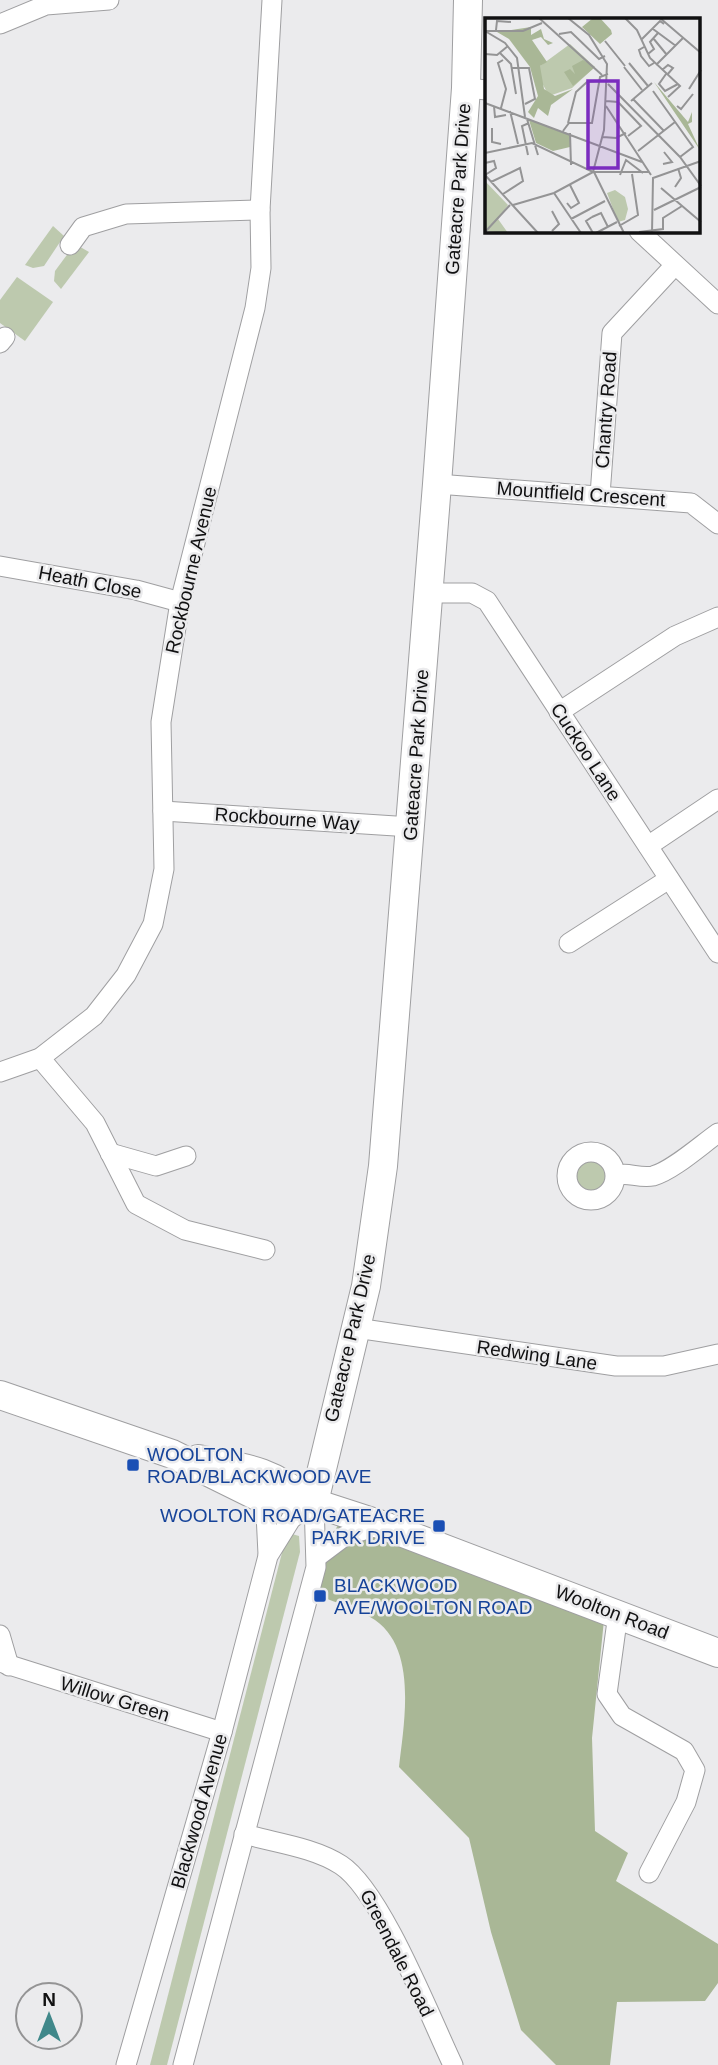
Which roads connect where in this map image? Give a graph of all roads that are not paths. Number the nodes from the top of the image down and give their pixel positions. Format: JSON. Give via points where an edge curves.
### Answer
{"nodes":[{"id":1,"x":109,"y":0,"type":"edge"},
{"id":2,"x":272,"y":0,"type":"edge"},
{"id":3,"x":468,"y":0,"type":"edge"},
{"id":4,"x":0,"y":24,"type":"edge"},
{"id":5,"x":476,"y":89,"type":"edge"},
{"id":6,"x":260,"y":210,"type":"junction"},
{"id":7,"x":641,"y":233,"type":"edge"},
{"id":8,"x":70,"y":245,"type":"dead end"},
{"id":9,"x":675,"y":265,"type":"junction"},
{"id":10,"x":718,"y":304,"type":"edge"},
{"id":11,"x":437,"y":484,"type":"junction"},
{"id":12,"x":600,"y":495,"type":"junction"},
{"id":13,"x":718,"y":524,"type":"edge"},
{"id":14,"x":0,"y":566,"type":"edge"},
{"id":15,"x":429,"y":593,"type":"junction"},
{"id":16,"x":180,"y":602,"type":"junction"},
{"id":17,"x":718,"y":617,"type":"edge"},
{"id":18,"x":559,"y":712,"type":"junction"},
{"id":19,"x":718,"y":799,"type":"edge"},
{"id":20,"x":163,"y":811,"type":"junction"},
{"id":21,"x":411,"y":827,"type":"junction"},
{"id":22,"x":648,"y":846,"type":"junction"},
{"id":23,"x":669,"y":878,"type":"junction"},
{"id":24,"x":569,"y":943,"type":"dead end"},
{"id":25,"x":718,"y":953,"type":"edge"},
{"id":26,"x":40,"y":1058,"type":"junction"},
{"id":27,"x":0,"y":1072,"type":"edge"},
{"id":28,"x":718,"y":1133,"type":"edge"},
{"id":29,"x":110,"y":1153,"type":"junction"},
{"id":30,"x":186,"y":1156,"type":"dead end"},
{"id":31,"x":616,"y":1176,"type":"dead end"},
{"id":32,"x":265,"y":1250,"type":"dead end"},
{"id":33,"x":356,"y":1328,"type":"junction"},
{"id":34,"x":718,"y":1354,"type":"edge"},
{"id":35,"x":0,"y":1395,"type":"edge"},
{"id":36,"x":172,"y":1454,"type":"junction"},
{"id":37,"x":257,"y":1496,"type":"junction"},
{"id":38,"x":311,"y":1502,"type":"junction"},
{"id":39,"x":382,"y":1525,"type":"junction"},
{"id":40,"x":268,"y":1556,"type":"junction"},
{"id":41,"x":317,"y":1557,"type":"junction"},
{"id":42,"x":618,"y":1614,"type":"junction"},
{"id":43,"x":0,"y":1636,"type":"edge"},
{"id":44,"x":718,"y":1653,"type":"edge"},
{"id":45,"x":5,"y":1664,"type":"edge"},
{"id":46,"x":222,"y":1732,"type":"junction"},
{"id":47,"x":244,"y":1834,"type":"junction"},
{"id":48,"x":649,"y":1873,"type":"dead end"},
{"id":49,"x":126,"y":2065,"type":"edge"},
{"id":50,"x":183,"y":2065,"type":"edge"},
{"id":51,"x":453,"y":2065,"type":"edge"}],
"edges":[{"from":1,"to":4,"type":"street","via":[[46,5]]},
{"from":2,"to":6,"type":"street","name":"Rockbourne Avenue"},
{"from":3,"to":5,"type":"street","name":"Gateacre Park Drive"},
{"from":5,"to":11,"type":"street","name":"Gateacre Park Drive"},
{"from":6,"to":8,"type":"street","via":[[126,214],[83,227]]},
{"from":6,"to":16,"type":"street","name":"Rockbourne Avenue","via":[[261,268],[255,308]]},
{"from":7,"to":9,"type":"street"},
{"from":9,"to":10,"type":"street"},
{"from":9,"to":12,"type":"street","name":"Chantry Road","via":[[612,333]]},
{"from":11,"to":12,"type":"street","name":"Mountfield Crescent"},
{"from":11,"to":15,"type":"street","name":"Gateacre Park Drive"},
{"from":12,"to":13,"type":"street","name":"Mountfield Crescent","via":[[691,503]]},
{"from":14,"to":16,"type":"street","name":"Heath Close"},
{"from":15,"to":18,"type":"street","name":"Cuckoo Lane","via":[[472,593],[487,601]]},
{"from":15,"to":21,"type":"street","name":"Gateacre Park Drive"},
{"from":16,"to":20,"type":"street","name":"Rockbourne Avenue","via":[[161,722]]},
{"from":17,"to":18,"type":"street","via":[[675,636]]},
{"from":18,"to":22,"type":"street","name":"Cuckoo Lane"},
{"from":19,"to":22,"type":"street"},
{"from":20,"to":21,"type":"street","name":"Rockbourne Way"},
{"from":20,"to":26,"type":"street","name":"Rockbourne Avenue","via":[[164,869],[153,924],[126,975],[93,1016]]},
{"from":21,"to":33,"type":"street","name":"Gateacre Park Drive","via":[[383,1166]]},
{"from":22,"to":23,"type":"street","name":"Cuckoo Lane"},
{"from":23,"to":24,"type":"street"},
{"from":23,"to":25,"type":"street","name":"Cuckoo Lane"},
{"from":26,"to":27,"type":"street","name":"Rockbourne Avenue"},
{"from":26,"to":29,"type":"street","via":[[95,1123]]},
{"from":28,"to":31,"type":"street","via":[[657,1175],[639,1179],[621,1173]]},
{"from":29,"to":30,"type":"street","via":[[156,1166]]},
{"from":29,"to":32,"type":"street","via":[[136,1204],[185,1230]]},
{"from":33,"to":34,"type":"street","name":"Redwing Lane","via":[[616,1366],[664,1366]]},
{"from":33,"to":38,"type":"street","name":"Gateacre Park Drive"},
{"from":35,"to":36,"type":"street","name":"Woolton Road"},
{"from":36,"to":37,"type":"street","name":"Woolton Road"},
{"from":36,"to":38,"type":"street","name":"Woolton Road","via":[[253,1469],[282,1480]]},
{"from":37,"to":38,"type":"street","name":"Woolton Road"},
{"from":37,"to":40,"type":"street","name":"Blackwood Avenue","via":[[266,1514]]},
{"from":38,"to":39,"type":"street","name":"Woolton Road"},
{"from":38,"to":40,"type":"street","name":"Blackwood Avenue","via":[[291,1519]]},
{"from":38,"to":41,"type":"street"},
{"from":39,"to":41,"type":"street","via":[[345,1536]]},
{"from":39,"to":42,"type":"street","name":"Woolton Road"},
{"from":40,"to":46,"type":"street","name":"Blackwood Avenue"},
{"from":41,"to":47,"type":"street"},
{"from":42,"to":44,"type":"street","name":"Woolton Road"},
{"from":42,"to":48,"type":"street","via":[[607,1693],[622,1716],[684,1751],[695,1770],[687,1802]]},
{"from":43,"to":45,"type":"street","name":"Willow Green"},
{"from":45,"to":46,"type":"street","name":"Willow Green"},
{"from":46,"to":49,"type":"street","name":"Blackwood Avenue"},
{"from":47,"to":50,"type":"street"},
{"from":47,"to":51,"type":"street","name":"Greendale Road","via":[[328,1858],[363,1885]]}]}
